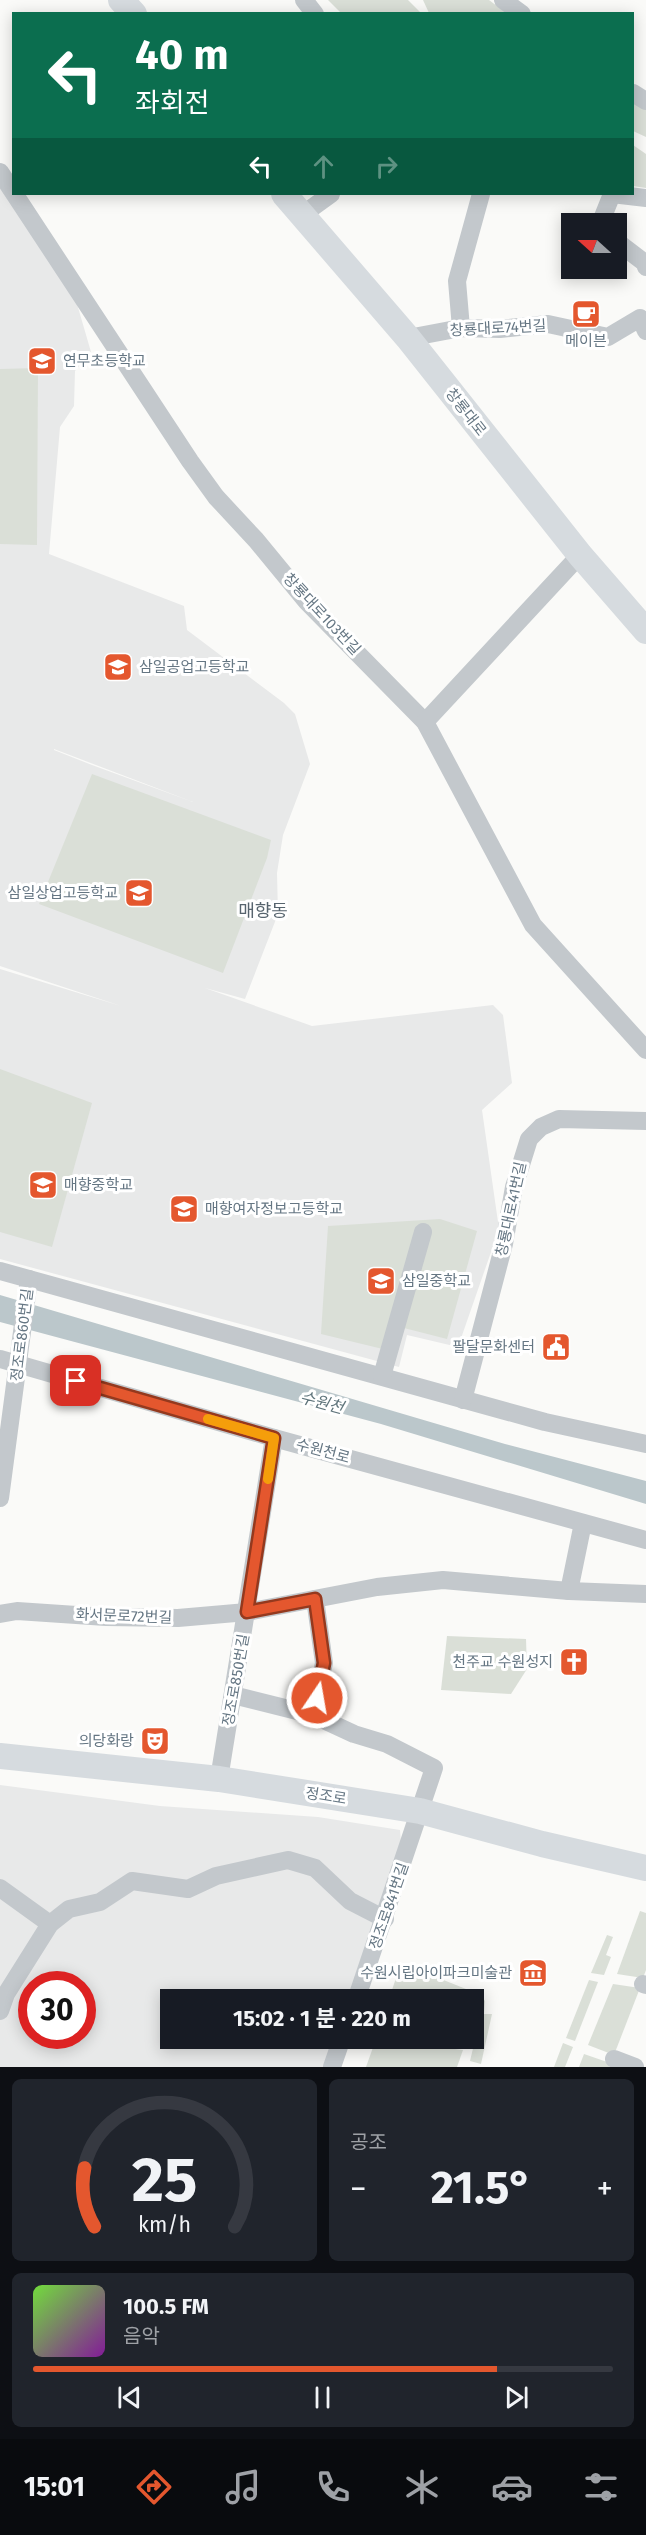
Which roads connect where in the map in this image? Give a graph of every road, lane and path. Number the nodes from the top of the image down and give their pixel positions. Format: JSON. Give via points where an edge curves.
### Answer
{"nodes":[{"id":1,"x":122,"y":0,"type":"edge"},
{"id":2,"x":304,"y":0,"type":"edge"},
{"id":3,"x":503,"y":0,"type":"edge"},
{"id":4,"x":132,"y":12,"type":"edge"},
{"id":5,"x":313,"y":12,"type":"edge"},
{"id":6,"x":519,"y":12,"type":"edge"},
{"id":7,"x":0,"y":172,"type":"edge"},
{"id":8,"x":12,"y":190,"type":"edge"},
{"id":9,"x":15,"y":195,"type":"edge"},
{"id":10,"x":285,"y":195,"type":"edge"},
{"id":11,"x":330,"y":195,"type":"edge"},
{"id":12,"x":481,"y":195,"type":"edge"},
{"id":13,"x":612,"y":195,"type":"edge"},
{"id":14,"x":620,"y":195,"type":"edge"},
{"id":15,"x":646,"y":198,"type":"edge"},
{"id":16,"x":604,"y":213,"type":"edge"},
{"id":17,"x":302,"y":215,"type":"junction"},
{"id":18,"x":627,"y":249,"type":"edge"},
{"id":19,"x":646,"y":267,"type":"edge"},
{"id":20,"x":644,"y":320,"type":"edge"},
{"id":21,"x":461,"y":328,"type":"junction"},
{"id":22,"x":408,"y":338,"type":"junction"},
{"id":23,"x":580,"y":555,"type":"junction"},
{"id":24,"x":646,"y":631,"type":"edge"},
{"id":25,"x":425,"y":722,"type":"junction"},
{"id":26,"x":646,"y":1050,"type":"edge"},
{"id":27,"x":646,"y":1121,"type":"edge"},
{"id":28,"x":423,"y":1232,"type":"dead end"},
{"id":29,"x":0,"y":1271,"type":"edge"},
{"id":30,"x":28,"y":1282,"type":"junction"},
{"id":31,"x":19,"y":1356,"type":"junction"},
{"id":32,"x":0,"y":1359,"type":"edge"},
{"id":33,"x":382,"y":1376,"type":"junction"},
{"id":34,"x":463,"y":1400,"type":"junction"},
{"id":35,"x":274,"y":1438,"type":"junction"},
{"id":36,"x":646,"y":1444,"type":"edge"},
{"id":37,"x":0,"y":1498,"type":"edge"},
{"id":38,"x":583,"y":1523,"type":"junction"},
{"id":39,"x":646,"y":1540,"type":"edge"},
{"id":40,"x":570,"y":1591,"type":"junction"},
{"id":41,"x":646,"y":1594,"type":"edge"},
{"id":42,"x":315,"y":1599,"type":"junction"},
{"id":43,"x":247,"y":1612,"type":"junction"},
{"id":44,"x":0,"y":1614,"type":"edge"},
{"id":45,"x":233,"y":1695,"type":"junction"},
{"id":46,"x":313,"y":1715,"type":"junction"},
{"id":47,"x":0,"y":1756,"type":"edge"},
{"id":48,"x":219,"y":1779,"type":"junction"},
{"id":49,"x":420,"y":1811,"type":"junction"},
{"id":50,"x":646,"y":1868,"type":"edge"},
{"id":51,"x":0,"y":1888,"type":"edge"},
{"id":52,"x":385,"y":1919,"type":"junction"},
{"id":53,"x":50,"y":1924,"type":"junction"},
{"id":54,"x":360,"y":1989,"type":"edge"},
{"id":55,"x":0,"y":2012,"type":"edge"},
{"id":56,"x":338,"y":2049,"type":"edge"},
{"id":57,"x":614,"y":2059,"type":"dead end"},
{"id":58,"x":332,"y":2067,"type":"edge"},
{"id":59,"x":635,"y":2067,"type":"edge"}],
"edges":[{"from":1,"to":4,"type":"street"},
{"from":2,"to":5,"type":"street"},
{"from":3,"to":6,"type":"street"},
{"from":7,"to":8,"type":"street","name":"창룡대로103번길"},
{"from":9,"to":25,"type":"street","name":"창룡대로103번길","via":[[216,497],[307,602]]},
{"from":10,"to":17,"type":"street","name":"창룡대로"},
{"from":11,"to":17,"type":"street"},
{"from":12,"to":21,"type":"street","via":[[457,281]]},
{"from":13,"to":16,"type":"street"},
{"from":14,"to":15,"type":"street"},
{"from":17,"to":22,"type":"street","name":"창룡대로"},
{"from":18,"to":19,"type":"street"},
{"from":20,"to":21,"type":"street","name":"창룡대로74번길","via":[[608,337],[548,324]]},
{"from":21,"to":22,"type":"street","name":"창룡대로74번길"},
{"from":22,"to":23,"type":"street","name":"창룡대로"},
{"from":23,"to":24,"type":"street","name":"창룡대로"},
{"from":23,"to":25,"type":"street"},
{"from":25,"to":26,"type":"street","name":"창룡대로103번길","via":[[534,924]]},
{"from":27,"to":34,"type":"street","name":"창룡대로41번길","via":[[559,1119],[541,1127],[529,1139]]},
{"from":28,"to":33,"type":"street"},
{"from":29,"to":30,"type":"street"},
{"from":30,"to":31,"type":"street","name":"정조로860번길"},
{"from":30,"to":33,"type":"street"},
{"from":31,"to":32,"type":"street","name":"수원천로"},
{"from":31,"to":35,"type":"street","name":"수원천로"},
{"from":31,"to":37,"type":"street","name":"정조로860번길"},
{"from":33,"to":34,"type":"street"},
{"from":34,"to":36,"type":"street"},
{"from":35,"to":38,"type":"street","name":"수원천로"},
{"from":35,"to":43,"type":"street","name":"정조로850번길"},
{"from":38,"to":39,"type":"street","name":"수원천로"},
{"from":38,"to":40,"type":"street"},
{"from":40,"to":41,"type":"street","name":"화서문로72번길"},
{"from":40,"to":42,"type":"street","name":"화서문로72번길","via":[[443,1580]]},
{"from":42,"to":43,"type":"street","name":"화서문로72번길"},
{"from":42,"to":46,"type":"street","via":[[324,1663]]},
{"from":43,"to":44,"type":"street","name":"화서문로72번길","via":[[178,1618],[17,1611]]},
{"from":43,"to":45,"type":"street","name":"정조로850번길"},
{"from":45,"to":46,"type":"street"},
{"from":45,"to":48,"type":"street","name":"정조로850번길"},
{"from":46,"to":49,"type":"street","name":"정조로841번길","via":[[387,1744],[434,1768]]},
{"from":47,"to":48,"type":"street","name":"정조로"},
{"from":48,"to":49,"type":"street","name":"정조로"},
{"from":49,"to":50,"type":"street","name":"정조로"},
{"from":49,"to":52,"type":"street","name":"정조로841번길"},
{"from":51,"to":53,"type":"street"},
{"from":52,"to":53,"type":"street","via":[[350,1901],[315,1868],[288,1860],[216,1876],[188,1889],[132,1881],[100,1902],[69,1910]]},
{"from":52,"to":54,"type":"street","name":"정조로841번길"},
{"from":53,"to":55,"type":"street","via":[[6,1995]]},
{"from":56,"to":58,"type":"street"},
{"from":57,"to":59,"type":"street"}]}
